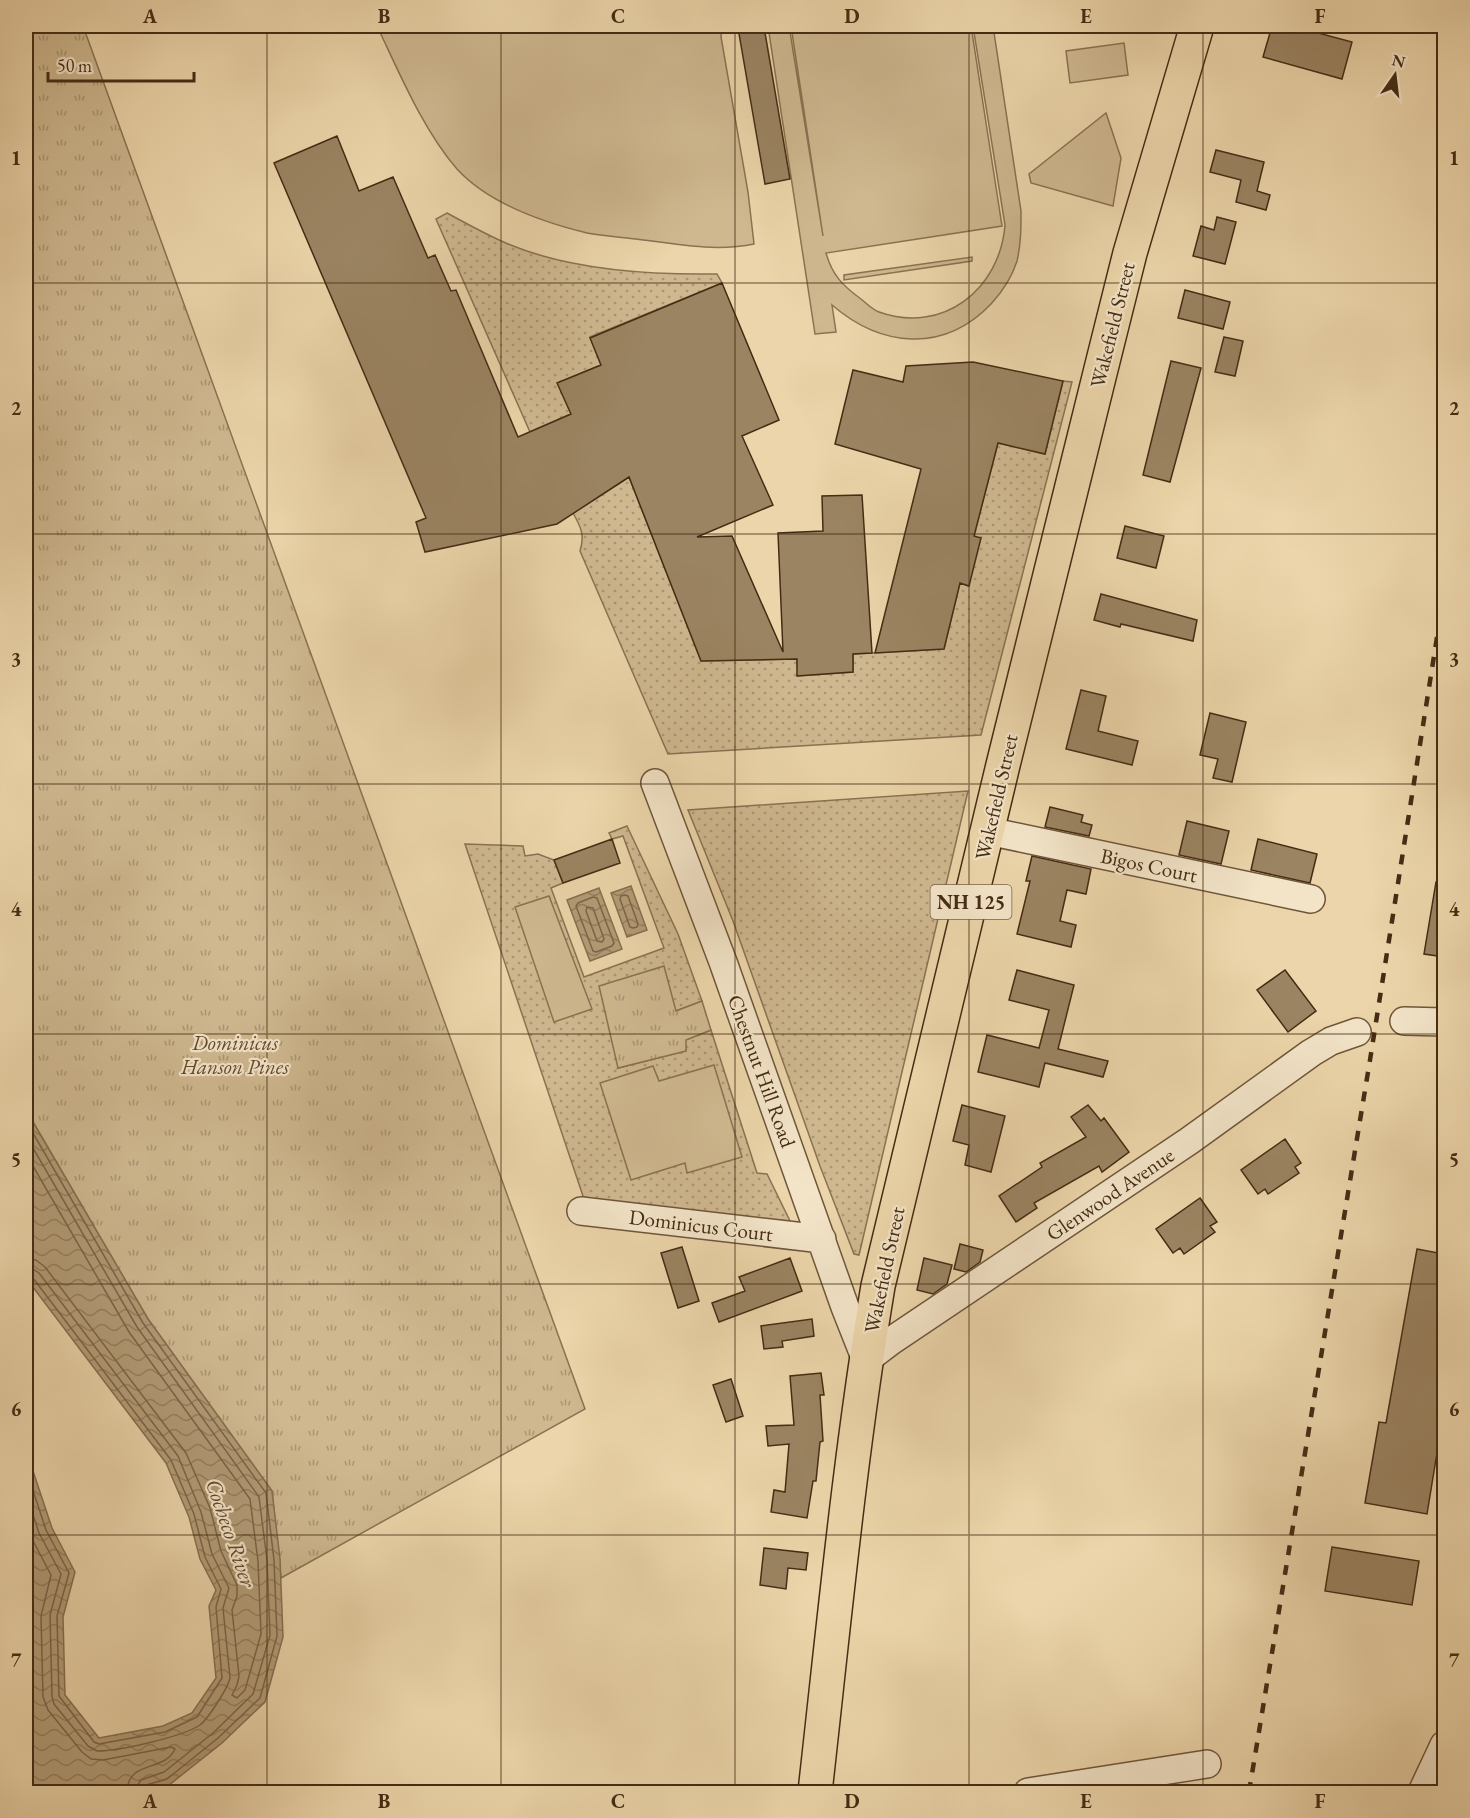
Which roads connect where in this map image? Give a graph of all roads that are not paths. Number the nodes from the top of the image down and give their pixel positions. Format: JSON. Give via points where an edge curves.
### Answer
{"nodes":[{"id":1,"x":1197,"y":26,"type":"edge"},
{"id":2,"x":655,"y":783,"type":"dead end"},
{"id":3,"x":988,"y":831,"type":"junction"},
{"id":4,"x":1311,"y":899,"type":"dead end"},
{"id":5,"x":1404,"y":1021,"type":"dead end"},
{"id":6,"x":1444,"y":1022,"type":"edge"},
{"id":7,"x":1357,"y":1032,"type":"dead end"},
{"id":8,"x":581,"y":1211,"type":"dead end"},
{"id":9,"x":822,"y":1239,"type":"junction"},
{"id":10,"x":866,"y":1360,"type":"junction"},
{"id":11,"x":1444,"y":1745,"type":"edge"},
{"id":12,"x":1207,"y":1764,"type":"dead end"},
{"id":13,"x":815,"y":1792,"type":"edge"},
{"id":14,"x":1028,"y":1792,"type":"edge"},
{"id":15,"x":1422,"y":1792,"type":"edge"}],
"edges":[{"from":1,"to":3,"type":"main road","name":"Wakefield Street","number":"NH 125","via":[[1130,253]]},
{"from":2,"to":9,"type":"street","name":"Chestnut Hill Road"},
{"from":3,"to":4,"type":"street","name":"Bigos Court"},
{"from":3,"to":10,"type":"main road","name":"Wakefield Street","number":"NH 125","via":[[893,1219]]},
{"from":5,"to":6,"type":"street"},
{"from":7,"to":10,"type":"street","name":"Glenwood Avenue","via":[[1311,1053],[1190,1141]]},
{"from":8,"to":9,"type":"street","name":"Dominicus Court"},
{"from":9,"to":10,"type":"street","name":"Chestnut Hill Road"},
{"from":10,"to":13,"type":"main road","name":"Wakefield Street","number":"NH 125"},
{"from":11,"to":15,"type":"street"},
{"from":12,"to":14,"type":"street"}]}
